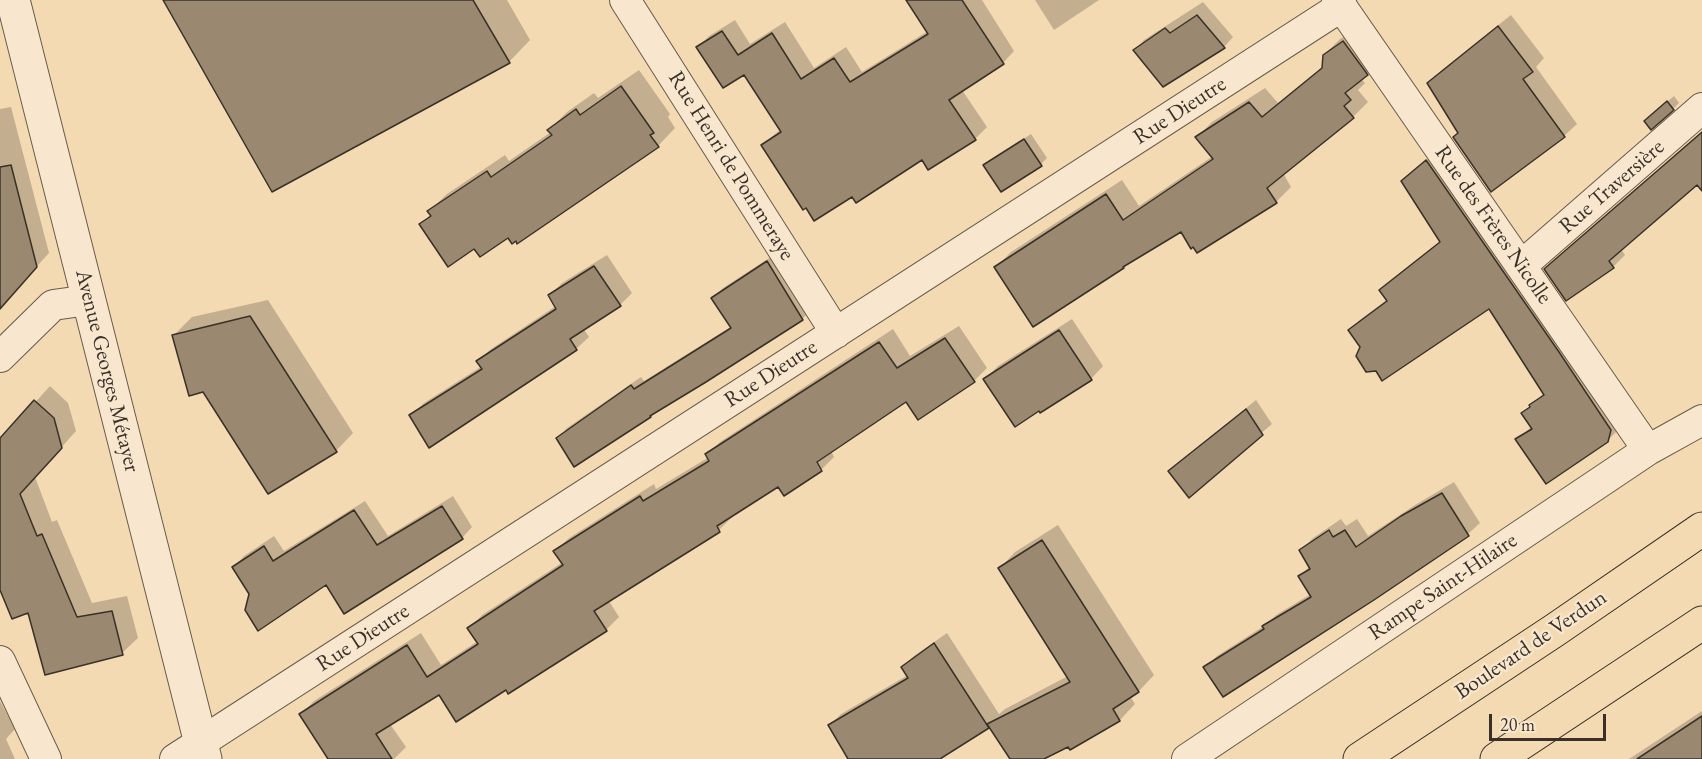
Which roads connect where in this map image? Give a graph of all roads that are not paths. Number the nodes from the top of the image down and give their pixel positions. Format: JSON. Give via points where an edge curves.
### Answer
{"nodes":[{"id":1,"x":13,"y":0,"type":"edge"},
{"id":2,"x":625,"y":0,"type":"edge"},
{"id":3,"x":1339,"y":3,"type":"edge"},
{"id":4,"x":1702,"y":108,"type":"edge"},
{"id":5,"x":1521,"y":266,"type":"junction"},
{"id":6,"x":89,"y":300,"type":"junction"},
{"id":7,"x":836,"y":333,"type":"junction"},
{"id":8,"x":0,"y":357,"type":"edge"},
{"id":9,"x":1702,"y":420,"type":"edge"},
{"id":10,"x":1648,"y":450,"type":"junction"},
{"id":11,"x":1702,"y":529,"type":"edge"},
{"id":12,"x":1702,"y":623,"type":"edge"},
{"id":13,"x":0,"y":661,"type":"edge"},
{"id":14,"x":194,"y":753,"type":"edge"},
{"id":15,"x":46,"y":759,"type":"edge"},
{"id":16,"x":1187,"y":759,"type":"edge"},
{"id":17,"x":1360,"y":759,"type":"edge"},
{"id":18,"x":1497,"y":759,"type":"edge"}],
"edges":[{"from":1,"to":6,"type":"street","name":"Avenue Georges Métayer"},
{"from":2,"to":7,"type":"street","name":"Rue Henri de Pommeraye"},
{"from":3,"to":5,"type":"street","name":"Rue des Frères Nicolle"},
{"from":3,"to":7,"type":"street","name":"Rue Dieutre"},
{"from":4,"to":5,"type":"street","name":"Rue Traversière"},
{"from":5,"to":10,"type":"street","name":"Rue des Frères Nicolle"},
{"from":6,"to":8,"type":"street","via":[[53,305]]},
{"from":6,"to":14,"type":"street","name":"Avenue Georges Métayer"},
{"from":7,"to":14,"type":"street","name":"Rue Dieutre"},
{"from":9,"to":10,"type":"street","name":"Rampe Saint-Hilaire"},
{"from":10,"to":16,"type":"street","name":"Rampe Saint-Hilaire"},
{"from":11,"to":17,"type":"main road","name":"Boulevard de Verdun"},
{"from":12,"to":18,"type":"main road"},
{"from":13,"to":15,"type":"street"}]}
